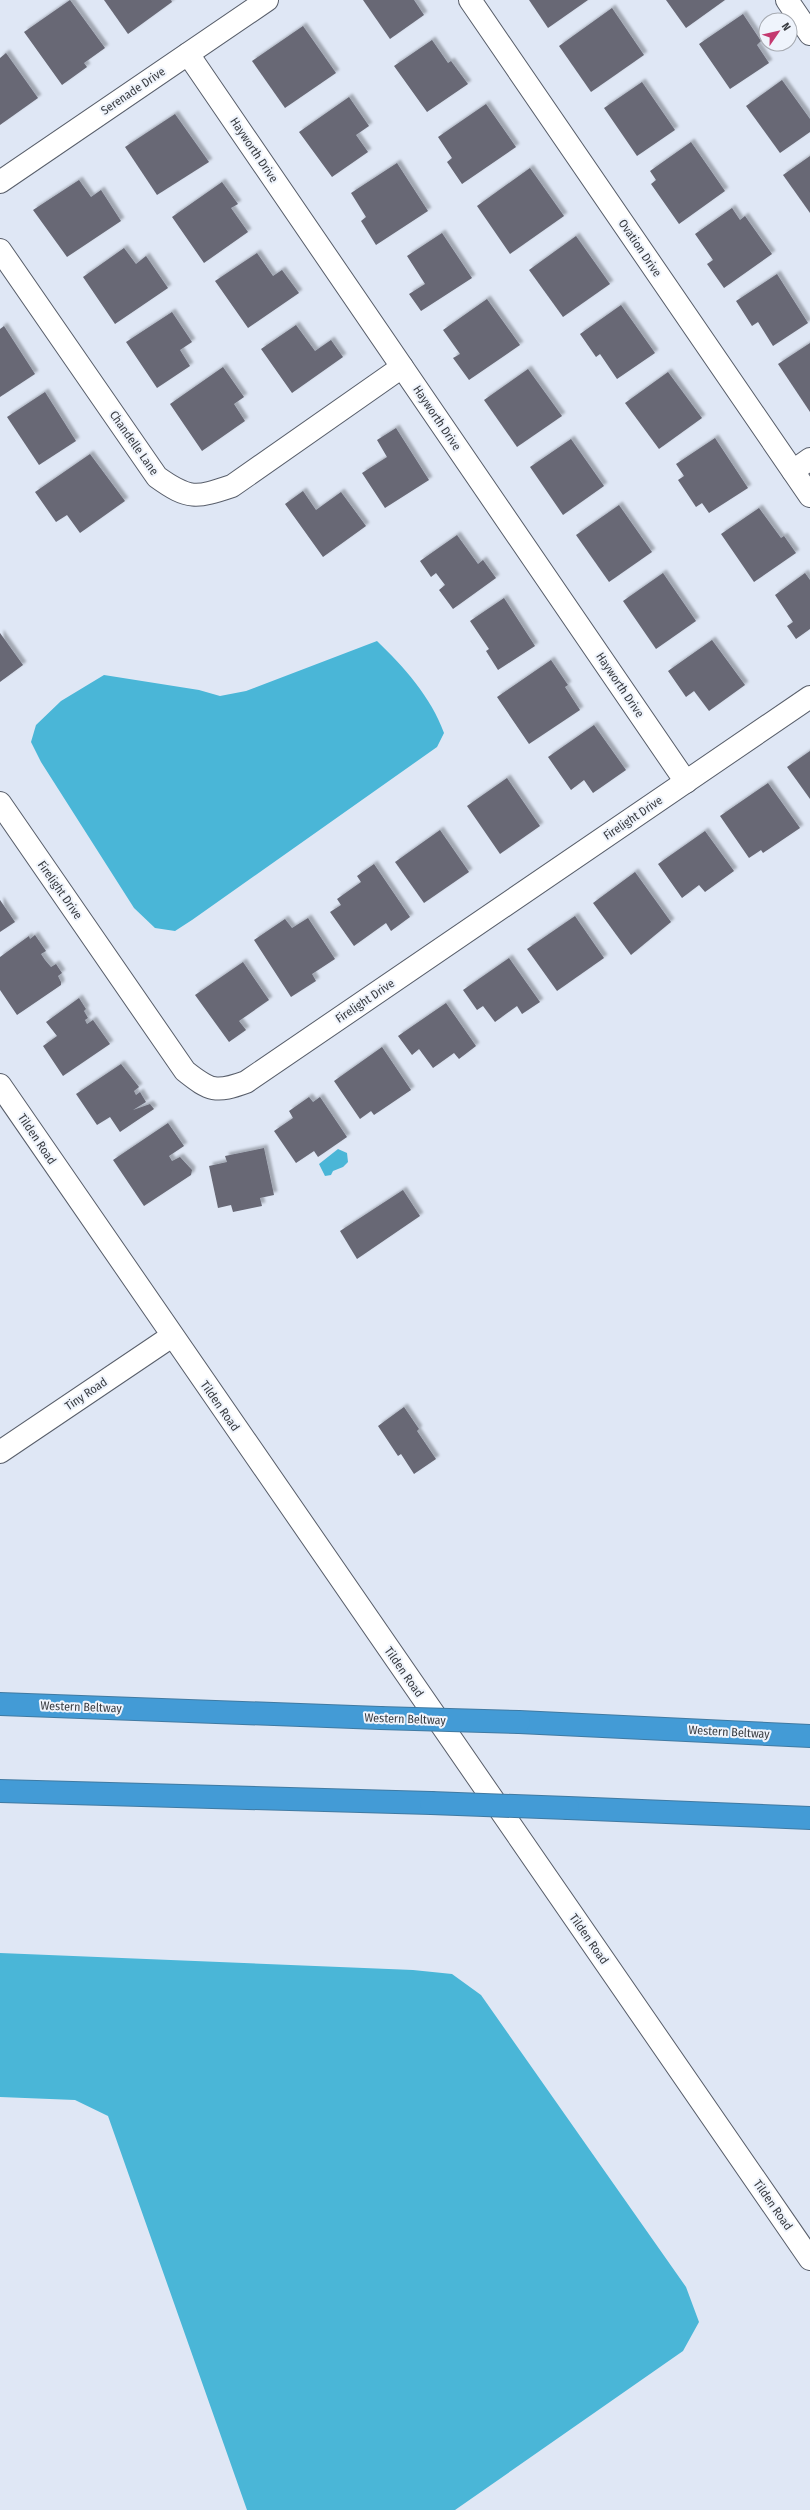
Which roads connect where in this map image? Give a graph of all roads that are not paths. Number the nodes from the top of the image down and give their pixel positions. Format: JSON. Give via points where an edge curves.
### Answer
{"nodes":[{"id":1,"x":267,"y":0,"type":"edge"},
{"id":2,"x":470,"y":0,"type":"edge"},
{"id":3,"x":787,"y":0,"type":"edge"},
{"id":4,"x":810,"y":34,"type":"edge"},
{"id":5,"x":188,"y":54,"type":"junction"},
{"id":6,"x":0,"y":182,"type":"edge"},
{"id":7,"x":0,"y":250,"type":"edge"},
{"id":8,"x":402,"y":367,"type":"junction"},
{"id":9,"x":801,"y":465,"type":"edge"},
{"id":10,"x":810,"y":496,"type":"edge"},
{"id":11,"x":810,"y":697,"type":"edge"},
{"id":12,"x":686,"y":782,"type":"junction"},
{"id":13,"x":0,"y":803,"type":"edge"},
{"id":14,"x":0,"y":1085,"type":"edge"},
{"id":15,"x":172,"y":1336,"type":"junction"},
{"id":16,"x":0,"y":1452,"type":"edge"},
{"id":17,"x":0,"y":1704,"type":"edge"},
{"id":18,"x":810,"y":1736,"type":"edge"},
{"id":19,"x":0,"y":1791,"type":"edge"},
{"id":20,"x":810,"y":1818,"type":"edge"},
{"id":21,"x":810,"y":2259,"type":"edge"}],
"edges":[{"from":1,"to":5,"type":"street","name":"Serenade Drive"},
{"from":2,"to":9,"type":"street","name":"Ovation Drive"},
{"from":3,"to":4,"type":"street"},
{"from":5,"to":6,"type":"street","name":"Serenade Drive"},
{"from":5,"to":8,"type":"street","name":"Hayworth Drive"},
{"from":7,"to":8,"type":"street","name":"Chandelle Lane","via":[[157,477],[178,492],[203,495],[232,486]]},
{"from":8,"to":12,"type":"street","name":"Hayworth Drive"},
{"from":9,"to":10,"type":"street","name":"Ovation Drive"},
{"from":11,"to":12,"type":"street","name":"Firelight Drive"},
{"from":12,"to":13,"type":"street","name":"Firelight Drive","via":[[246,1082],[224,1090],[203,1085],[185,1071]]},
{"from":14,"to":15,"type":"street","name":"Tilden Road"},
{"from":15,"to":16,"type":"street","name":"Tiny Road"},
{"from":15,"to":21,"type":"street","name":"Tilden Road"},
{"from":17,"to":18,"type":"highway","name":"Western Beltway","bridge":true,"via":[[519,1722]]},
{"from":19,"to":20,"type":"highway","bridge":true,"via":[[430,1803]]}]}
